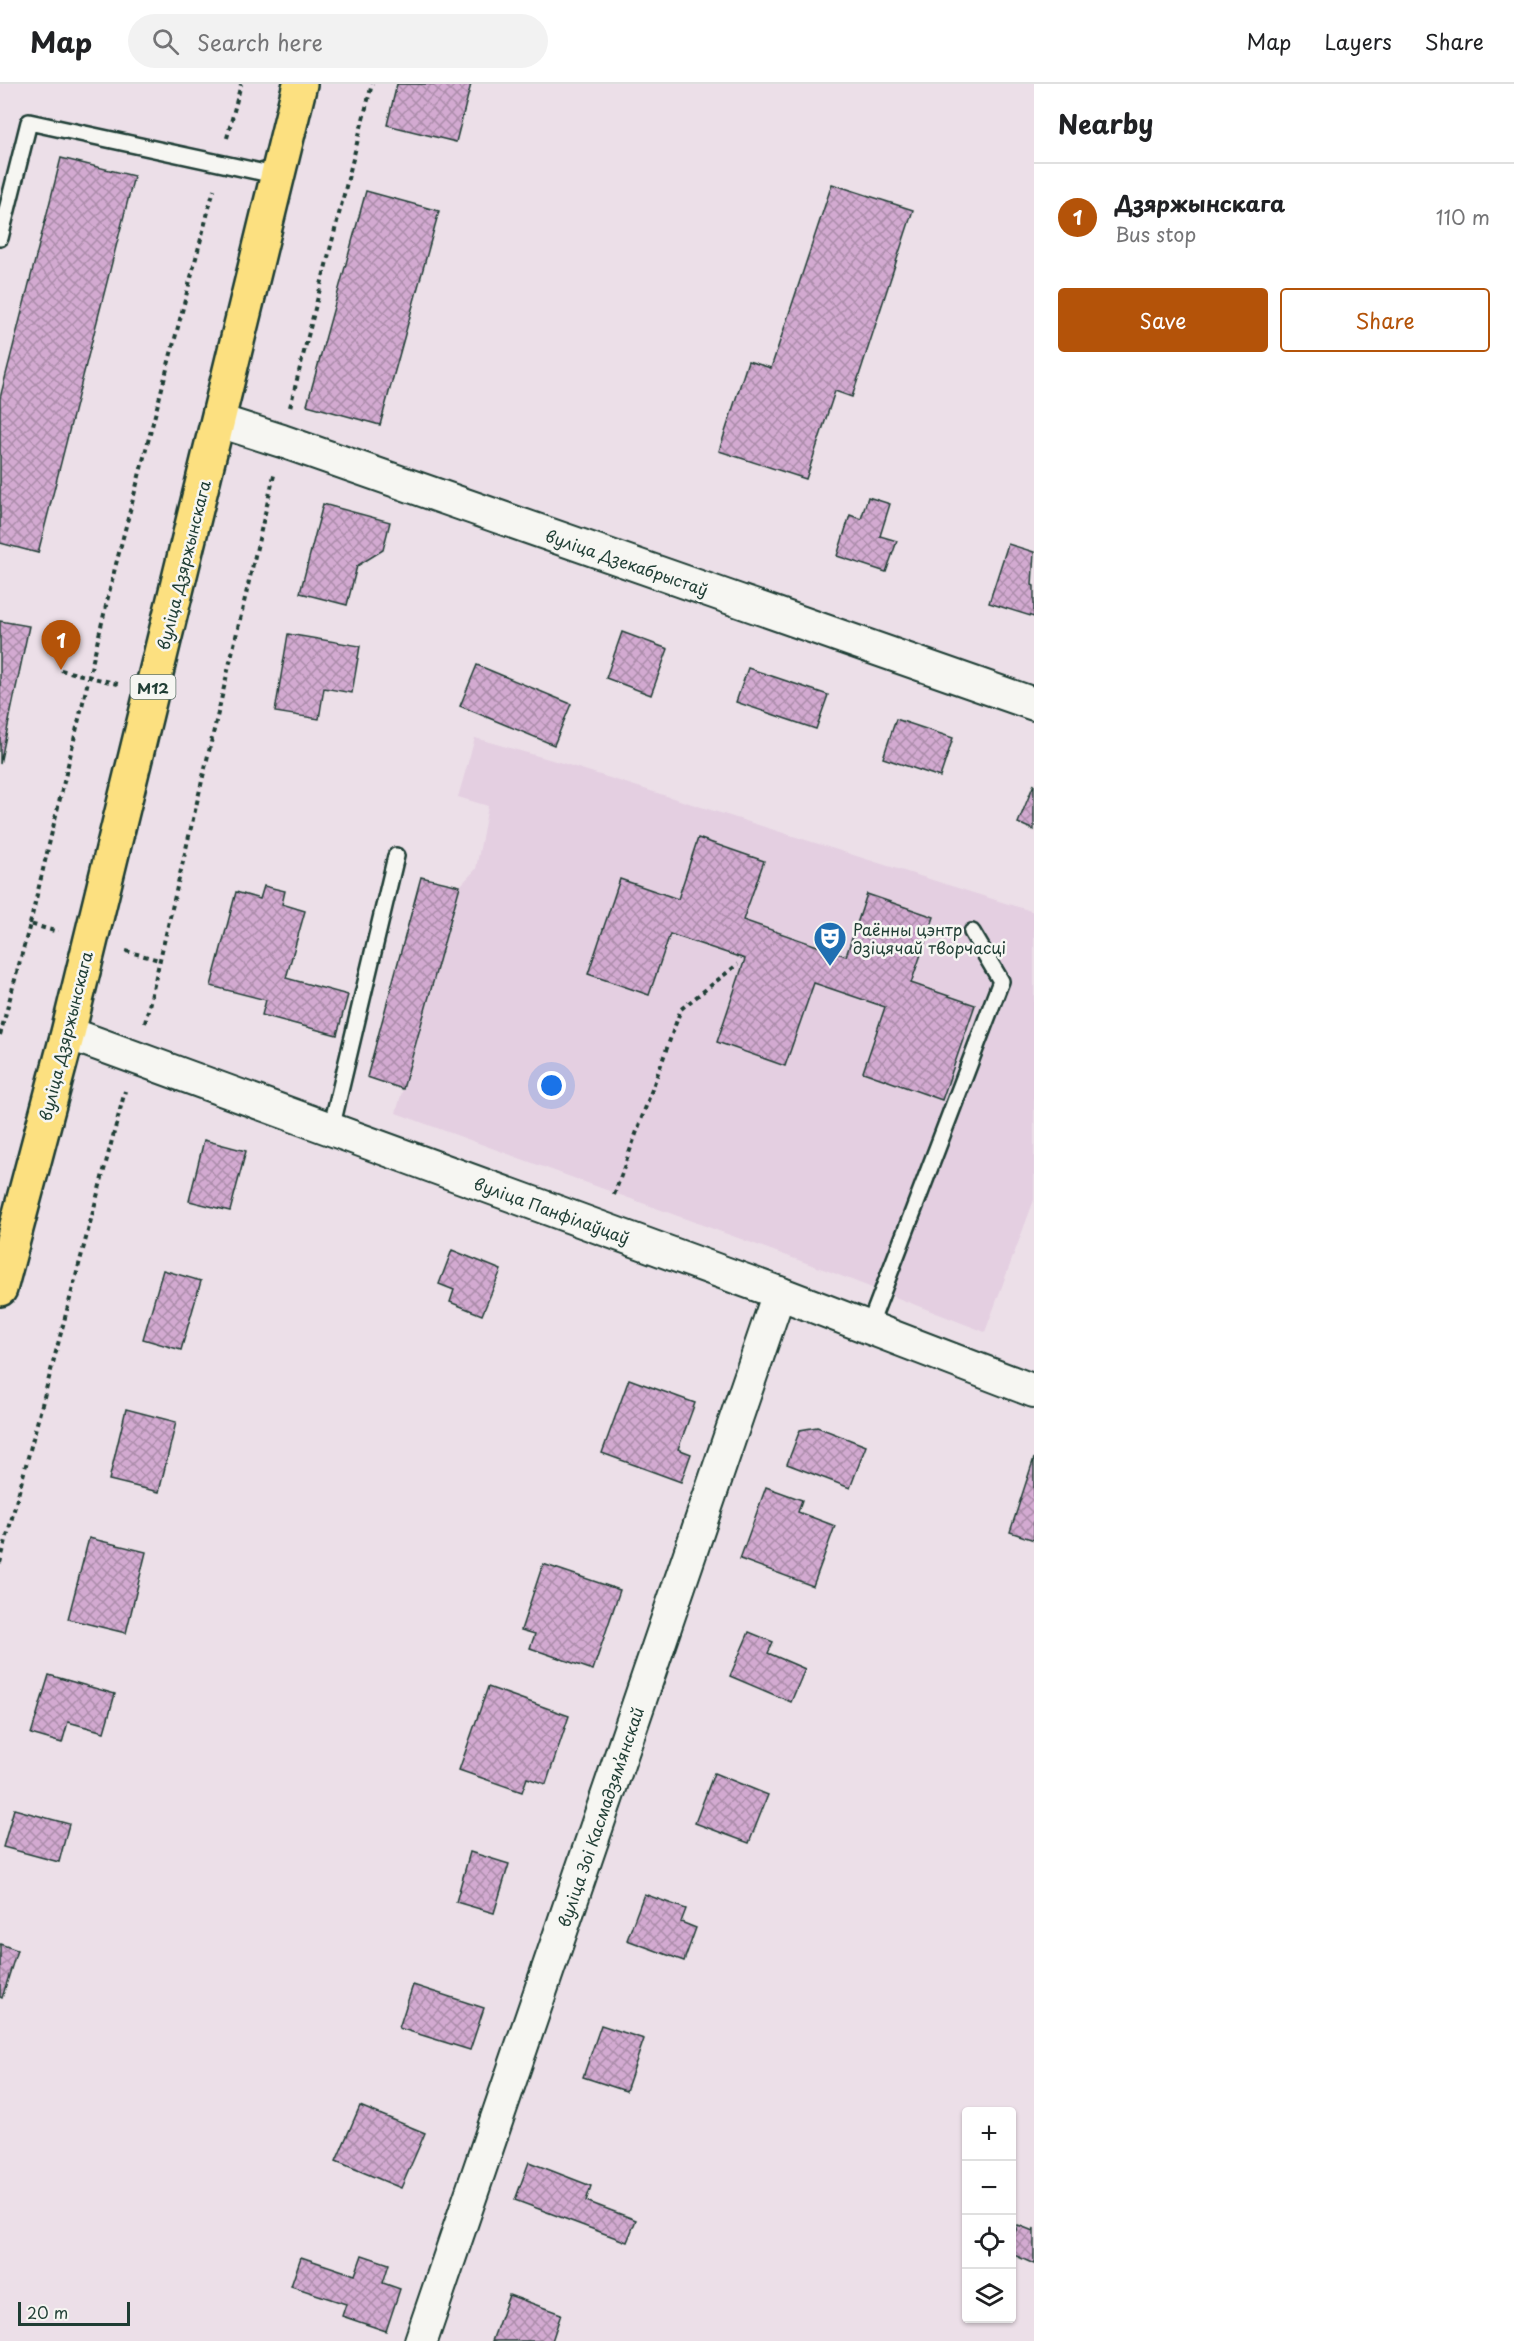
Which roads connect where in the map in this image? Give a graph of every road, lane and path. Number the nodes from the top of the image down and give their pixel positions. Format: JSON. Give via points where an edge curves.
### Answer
{"nodes":[{"id":1,"x":241,"y":84,"type":"edge"},
{"id":2,"x":300,"y":84,"type":"edge"},
{"id":3,"x":372,"y":84,"type":"edge"},
{"id":4,"x":221,"y":163,"type":"junction"},
{"id":5,"x":279,"y":177,"type":"junction"},
{"id":6,"x":0,"y":238,"type":"edge"},
{"id":7,"x":219,"y":422,"type":"junction"},
{"id":8,"x":282,"y":441,"type":"junction"},
{"id":9,"x":61,"y":669,"type":"dead end"},
{"id":10,"x":89,"y":676,"type":"junction"},
{"id":11,"x":151,"y":692,"type":"junction"},
{"id":12,"x":1034,"y":704,"type":"edge"},
{"id":13,"x":396,"y":856,"type":"dead end"},
{"id":14,"x":30,"y":924,"type":"dead end"},
{"id":15,"x":972,"y":932,"type":"dead end"},
{"id":16,"x":738,"y":964,"type":"dead end"},
{"id":17,"x":68,"y":1033,"type":"junction"},
{"id":18,"x":135,"y":1057,"type":"junction"},
{"id":19,"x":331,"y":1129,"type":"junction"},
{"id":20,"x":610,"y":1204,"type":"dead end"},
{"id":21,"x":0,"y":1289,"type":"edge"},
{"id":22,"x":779,"y":1293,"type":"junction"},
{"id":23,"x":869,"y":1327,"type":"junction"},
{"id":24,"x":1034,"y":1391,"type":"edge"},
{"id":25,"x":0,"y":1563,"type":"edge"},
{"id":26,"x":421,"y":2341,"type":"edge"}],
"edges":[{"from":1,"to":4,"type":"path"},
{"from":2,"to":5,"type":"main road","name":"вуліца Дзяржынскага","number":"М12"},
{"from":3,"to":8,"type":"path"},
{"from":4,"to":5,"type":"lane"},
{"from":4,"to":6,"type":"lane","via":[[29,122]]},
{"from":4,"to":10,"type":"path"},
{"from":5,"to":7,"type":"main road","name":"вуліца Дзяржынскага","number":"М12"},
{"from":7,"to":8,"type":"street","name":"вуліца Дзекабрыстаў"},
{"from":7,"to":11,"type":"main road","name":"вуліца Дзяржынскага","number":"М12"},
{"from":8,"to":12,"type":"street","name":"вуліца Дзекабрыстаў"},
{"from":8,"to":18,"type":"path"},
{"from":9,"to":10,"type":"path"},
{"from":10,"to":11,"type":"path"},
{"from":10,"to":14,"type":"path"},
{"from":11,"to":17,"type":"main road","name":"вуліца Дзяржынскага","number":"М12"},
{"from":13,"to":19,"type":"lane"},
{"from":15,"to":23,"type":"lane","via":[[1001,981]]},
{"from":16,"to":20,"type":"path","via":[[681,1009]]},
{"from":17,"to":18,"type":"street","name":"вуліца Панфілаўцаў"},
{"from":17,"to":21,"type":"main road","name":"вуліца Дзяржынскага","number":"М12"},
{"from":18,"to":19,"type":"street","name":"вуліца Панфілаўцаў"},
{"from":18,"to":25,"type":"path"},
{"from":19,"to":22,"type":"street","name":"вуліца Панфілаўцаў"},
{"from":22,"to":23,"type":"street","name":"вуліца Панфілаўцаў"},
{"from":22,"to":26,"type":"street","name":"вуліца Зоі Касмадзямʼянскай"},
{"from":23,"to":24,"type":"street","name":"вуліца Панфілаўцаў"}]}
